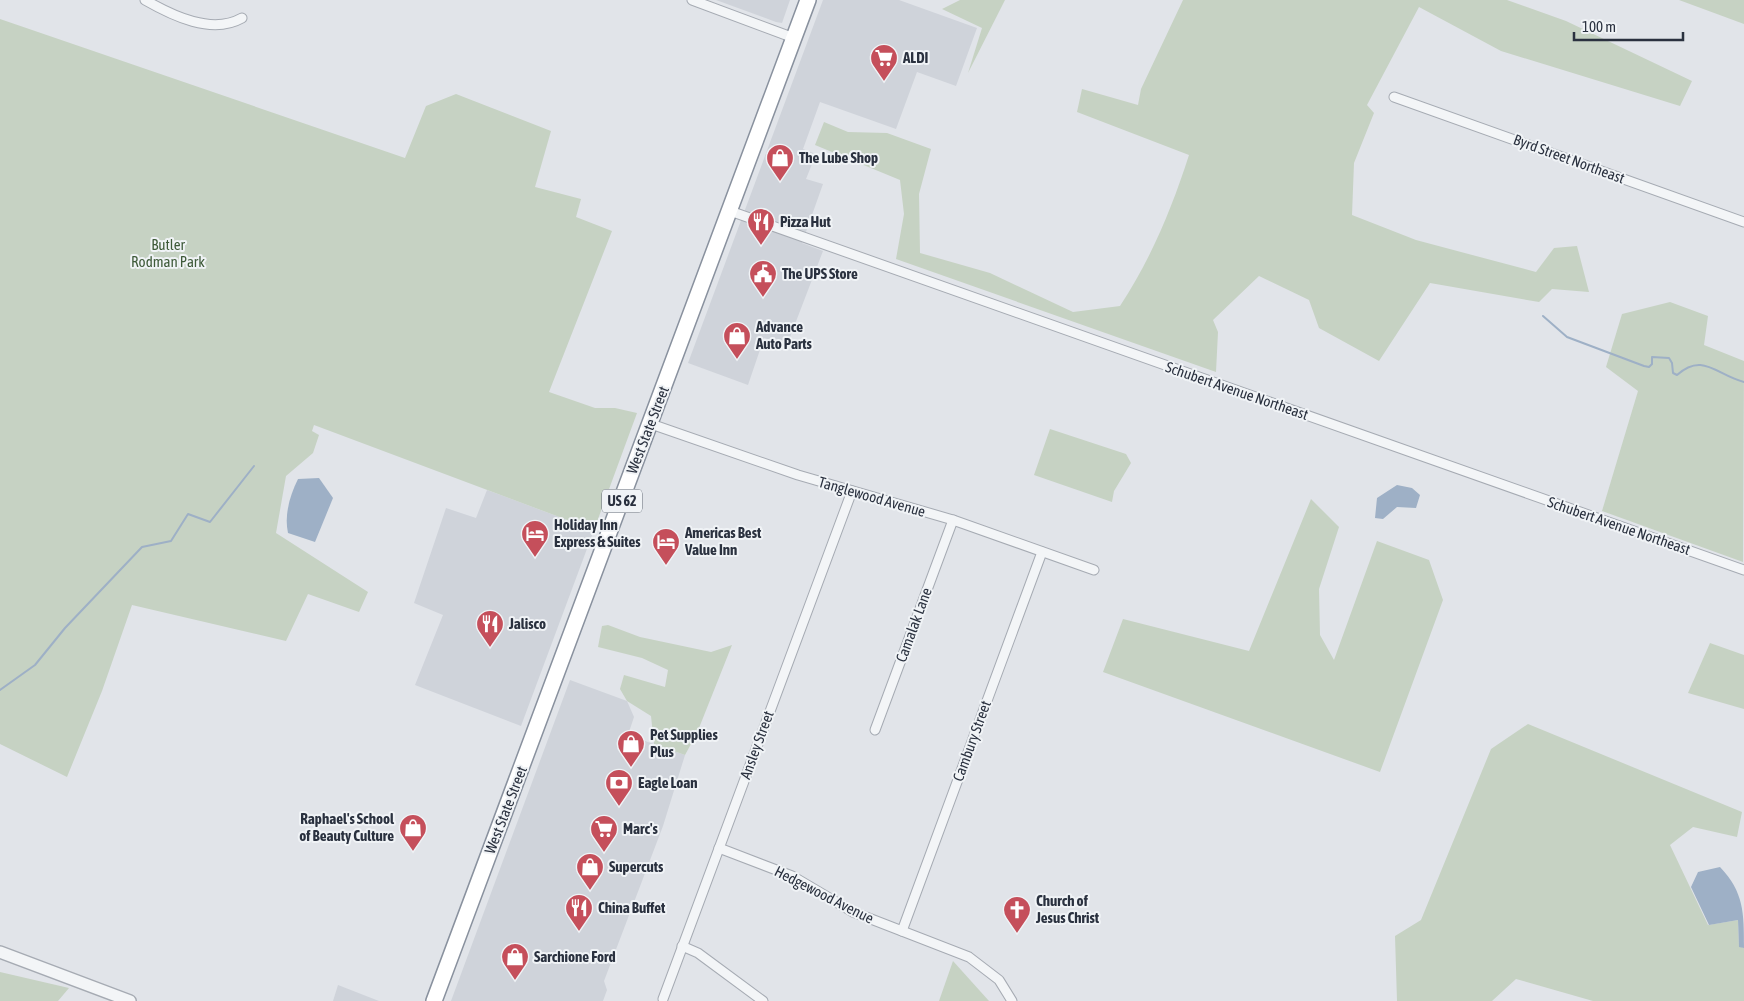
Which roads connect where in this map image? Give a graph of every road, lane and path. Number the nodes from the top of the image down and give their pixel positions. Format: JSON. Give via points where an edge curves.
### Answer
{"nodes":[{"id":1,"x":145,"y":0,"type":"edge"},
{"id":2,"x":692,"y":0,"type":"edge"},
{"id":3,"x":808,"y":0,"type":"edge"},
{"id":4,"x":242,"y":18,"type":"dead end"},
{"id":5,"x":794,"y":38,"type":"junction"},
{"id":6,"x":1394,"y":97,"type":"dead end"},
{"id":7,"x":730,"y":211,"type":"junction"},
{"id":8,"x":1744,"y":222,"type":"edge"},
{"id":9,"x":651,"y":424,"type":"junction"},
{"id":10,"x":852,"y":491,"type":"junction"},
{"id":11,"x":953,"y":520,"type":"junction"},
{"id":12,"x":1042,"y":552,"type":"junction"},
{"id":13,"x":1094,"y":570,"type":"dead end"},
{"id":14,"x":1744,"y":570,"type":"edge"},
{"id":15,"x":875,"y":730,"type":"dead end"},
{"id":16,"x":719,"y":848,"type":"junction"},
{"id":17,"x":902,"y":931,"type":"junction"},
{"id":18,"x":682,"y":946,"type":"junction"},
{"id":19,"x":0,"y":952,"type":"edge"},
{"id":20,"x":663,"y":999,"type":"dead end"},
{"id":21,"x":130,"y":1001,"type":"edge"},
{"id":22,"x":434,"y":1001,"type":"edge"},
{"id":23,"x":763,"y":1001,"type":"edge"},
{"id":24,"x":1012,"y":1001,"type":"edge"}],
"edges":[{"from":1,"to":4,"type":"street","via":[[211,25],[227,25]]},
{"from":2,"to":5,"type":"street"},
{"from":3,"to":5,"type":"highway","name":"West State Street","number":"US 62"},
{"from":5,"to":7,"type":"highway","name":"West State Street","number":"US 62"},
{"from":6,"to":8,"type":"street","name":"Byrd Street Northeast"},
{"from":7,"to":9,"type":"highway","name":"West State Street","number":"US 62"},
{"from":7,"to":14,"type":"street","name":"Schubert Avenue Northeast"},
{"from":9,"to":10,"type":"street","name":"Tanglewood Avenue"},
{"from":9,"to":22,"type":"highway","name":"West State Street","number":"US 62"},
{"from":10,"to":11,"type":"street","name":"Tanglewood Avenue"},
{"from":10,"to":16,"type":"street","name":"Ansley Street"},
{"from":11,"to":12,"type":"street","name":"Tanglewood Avenue"},
{"from":11,"to":15,"type":"street","name":"Camalak Lane"},
{"from":12,"to":13,"type":"street","name":"Tanglewood Avenue"},
{"from":12,"to":17,"type":"street","name":"Cambury Street"},
{"from":16,"to":17,"type":"street","name":"Hedgewood Avenue","via":[[787,874],[842,907]]},
{"from":16,"to":18,"type":"street","name":"Ansley Street"},
{"from":17,"to":24,"type":"street","name":"Hedgewood Avenue","via":[[969,957],[1000,980]]},
{"from":18,"to":20,"type":"street","name":"Ansley Street"},
{"from":18,"to":23,"type":"street","via":[[698,953]]},
{"from":19,"to":21,"type":"street"}]}
